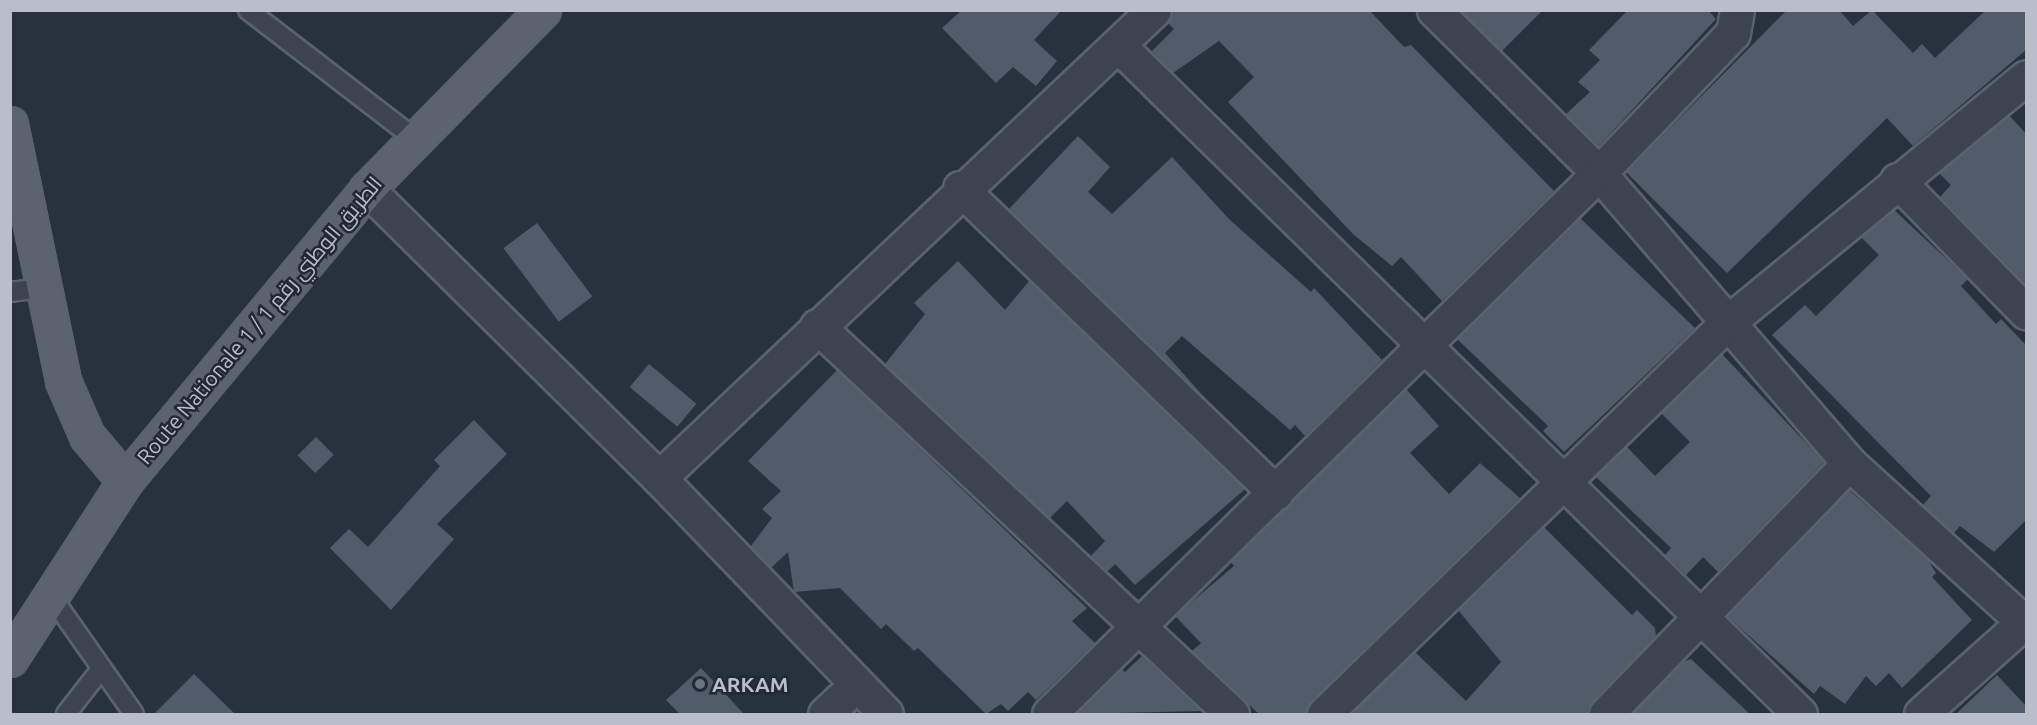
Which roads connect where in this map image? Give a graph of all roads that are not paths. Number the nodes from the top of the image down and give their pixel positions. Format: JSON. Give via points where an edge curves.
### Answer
{"nodes":[{"id":1,"x":248,"y":10,"type":"edge"},
{"id":2,"x":543,"y":10,"type":"edge"},
{"id":3,"x":1154,"y":10,"type":"edge"},
{"id":4,"x":1434,"y":10,"type":"edge"},
{"id":5,"x":1737,"y":10,"type":"edge"},
{"id":6,"x":1119,"y":46,"type":"junction"},
{"id":7,"x":2026,"y":77,"type":"edge"},
{"id":8,"x":10,"y":124,"type":"edge"},
{"id":9,"x":414,"y":138,"type":"junction"},
{"id":10,"x":14,"y":167,"type":"edge"},
{"id":11,"x":1599,"y":173,"type":"junction"},
{"id":12,"x":1897,"y":180,"type":"junction"},
{"id":13,"x":960,"y":188,"type":"junction"},
{"id":14,"x":366,"y":189,"type":"junction"},
{"id":15,"x":44,"y":288,"type":"junction"},
{"id":16,"x":10,"y":292,"type":"edge"},
{"id":17,"x":2026,"y":312,"type":"edge"},
{"id":18,"x":1727,"y":323,"type":"junction"},
{"id":19,"x":817,"y":326,"type":"junction"},
{"id":20,"x":1424,"y":347,"type":"junction"},
{"id":21,"x":1849,"y":463,"type":"junction"},
{"id":22,"x":659,"y":478,"type":"junction"},
{"id":23,"x":125,"y":481,"type":"junction"},
{"id":24,"x":1563,"y":485,"type":"junction"},
{"id":25,"x":1276,"y":493,"type":"junction"},
{"id":26,"x":51,"y":596,"type":"junction"},
{"id":27,"x":1699,"y":619,"type":"junction"},
{"id":28,"x":2026,"y":622,"type":"edge"},
{"id":29,"x":1141,"y":626,"type":"junction"},
{"id":30,"x":10,"y":659,"type":"edge"},
{"id":31,"x":102,"y":668,"type":"junction"},
{"id":32,"x":856,"y":685,"type":"junction"},
{"id":33,"x":66,"y":714,"type":"edge"},
{"id":34,"x":134,"y":714,"type":"edge"},
{"id":35,"x":825,"y":714,"type":"edge"},
{"id":36,"x":886,"y":714,"type":"edge"},
{"id":37,"x":1050,"y":714,"type":"edge"},
{"id":38,"x":1232,"y":714,"type":"edge"},
{"id":39,"x":1324,"y":714,"type":"edge"},
{"id":40,"x":1606,"y":714,"type":"edge"},
{"id":41,"x":1800,"y":714,"type":"edge"},
{"id":42,"x":1921,"y":714,"type":"edge"}],
"edges":[{"from":1,"to":9,"type":"lane"},
{"from":2,"to":9,"type":"main road","name":"Route Nationale 1 / الطريق الوطني رقم 1"},
{"from":3,"to":6,"type":"street"},
{"from":4,"to":11,"type":"street"},
{"from":5,"to":11,"type":"street","via":[[1733,33]]},
{"from":6,"to":13,"type":"street"},
{"from":6,"to":20,"type":"street"},
{"from":7,"to":12,"type":"street"},
{"from":8,"to":10,"type":"main road"},
{"from":9,"to":14,"type":"main road","name":"Route Nationale 1 / الطريق الوطني رقم 1"},
{"from":10,"to":15,"type":"main road"},
{"from":11,"to":18,"type":"street"},
{"from":11,"to":20,"type":"street"},
{"from":12,"to":17,"type":"street"},
{"from":12,"to":18,"type":"street"},
{"from":13,"to":19,"type":"street"},
{"from":13,"to":25,"type":"street"},
{"from":14,"to":22,"type":"street"},
{"from":14,"to":23,"type":"main road","name":"Route Nationale 1 / الطريق الوطني رقم 1"},
{"from":15,"to":16,"type":"lane"},
{"from":15,"to":23,"type":"main road","via":[[74,409],[93,444]]},
{"from":18,"to":21,"type":"street"},
{"from":18,"to":24,"type":"street"},
{"from":19,"to":22,"type":"street"},
{"from":19,"to":29,"type":"street"},
{"from":20,"to":24,"type":"street"},
{"from":20,"to":25,"type":"street"},
{"from":21,"to":27,"type":"street"},
{"from":21,"to":28,"type":"street"},
{"from":22,"to":32,"type":"street"},
{"from":23,"to":26,"type":"main road","name":"Route Nationale 1 / الطريق الوطني رقم 1"},
{"from":24,"to":27,"type":"street"},
{"from":24,"to":39,"type":"street"},
{"from":25,"to":29,"type":"street"},
{"from":26,"to":30,"type":"main road","name":"Route Nationale 1 / الطريق الوطني رقم 1"},
{"from":26,"to":31,"type":"lane"},
{"from":27,"to":40,"type":"street"},
{"from":27,"to":41,"type":"street"},
{"from":28,"to":42,"type":"street"},
{"from":29,"to":37,"type":"street"},
{"from":29,"to":38,"type":"street"},
{"from":31,"to":33,"type":"lane"},
{"from":31,"to":34,"type":"lane"},
{"from":32,"to":35,"type":"street"},
{"from":32,"to":36,"type":"street"}]}
